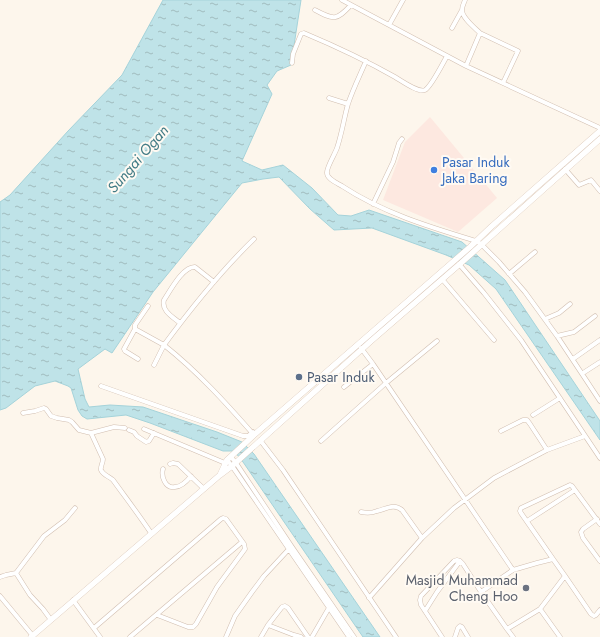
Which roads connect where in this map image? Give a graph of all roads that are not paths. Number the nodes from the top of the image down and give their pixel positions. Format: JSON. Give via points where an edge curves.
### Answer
{"nodes":[{"id":1,"x":342,"y":0,"type":"edge"},
{"id":2,"x":403,"y":0,"type":"edge"},
{"id":3,"x":465,"y":0,"type":"edge"},
{"id":4,"x":351,"y":6,"type":"junction"},
{"id":5,"x":315,"y":10,"type":"dead end"},
{"id":6,"x":462,"y":10,"type":"junction"},
{"id":7,"x":389,"y":25,"type":"junction"},
{"id":8,"x":452,"y":28,"type":"dead end"},
{"id":9,"x":480,"y":33,"type":"junction"},
{"id":10,"x":446,"y":56,"type":"junction"},
{"id":11,"x":366,"y":62,"type":"junction"},
{"id":12,"x":292,"y":63,"type":"dead end"},
{"id":13,"x":466,"y":66,"type":"junction"},
{"id":14,"x":503,"y":83,"type":"junction"},
{"id":15,"x":329,"y":98,"type":"dead end"},
{"id":16,"x":348,"y":104,"type":"junction"},
{"id":17,"x":600,"y":129,"type":"edge"},
{"id":18,"x":402,"y":139,"type":"dead end"},
{"id":19,"x":600,"y":139,"type":"edge"},
{"id":20,"x":566,"y":169,"type":"junction"},
{"id":21,"x":600,"y":191,"type":"edge"},
{"id":22,"x":373,"y":204,"type":"junction"},
{"id":23,"x":254,"y":239,"type":"dead end"},
{"id":24,"x":478,"y":243,"type":"junction"},
{"id":25,"x":534,"y":252,"type":"dead end"},
{"id":26,"x":458,"y":262,"type":"junction"},
{"id":27,"x":509,"y":274,"type":"junction"},
{"id":28,"x":442,"y":279,"type":"junction"},
{"id":29,"x":214,"y":282,"type":"junction"},
{"id":30,"x":570,"y":304,"type":"dead end"},
{"id":31,"x":148,"y":306,"type":"dead end"},
{"id":32,"x":595,"y":316,"type":"dead end"},
{"id":33,"x":545,"y":319,"type":"junction"},
{"id":34,"x":180,"y":323,"type":"junction"},
{"id":35,"x":136,"y":329,"type":"junction"},
{"id":36,"x":558,"y":336,"type":"junction"},
{"id":37,"x":494,"y":340,"type":"dead end"},
{"id":38,"x":600,"y":340,"type":"edge"},
{"id":39,"x":437,"y":341,"type":"dead end"},
{"id":40,"x":164,"y":345,"type":"junction"},
{"id":41,"x":360,"y":346,"type":"junction"},
{"id":42,"x":138,"y":359,"type":"dead end"},
{"id":43,"x":574,"y":359,"type":"junction"},
{"id":44,"x":600,"y":362,"type":"edge"},
{"id":45,"x":373,"y":364,"type":"junction"},
{"id":46,"x":154,"y":365,"type":"dead end"},
{"id":47,"x":582,"y":373,"type":"junction"},
{"id":48,"x":386,"y":383,"type":"junction"},
{"id":49,"x":101,"y":386,"type":"dead end"},
{"id":50,"x":344,"y":387,"type":"dead end"},
{"id":51,"x":600,"y":391,"type":"edge"},
{"id":52,"x":595,"y":394,"type":"junction"},
{"id":53,"x":560,"y":398,"type":"junction"},
{"id":54,"x":600,"y":400,"type":"edge"},
{"id":55,"x":23,"y":413,"type":"dead end"},
{"id":56,"x":533,"y":415,"type":"dead end"},
{"id":57,"x":144,"y":429,"type":"dead end"},
{"id":58,"x":501,"y":431,"type":"dead end"},
{"id":59,"x":91,"y":433,"type":"junction"},
{"id":60,"x":154,"y":433,"type":"junction"},
{"id":61,"x":254,"y":433,"type":"junction"},
{"id":62,"x":585,"y":436,"type":"junction"},
{"id":63,"x":260,"y":440,"type":"junction"},
{"id":64,"x":321,"y":441,"type":"dead end"},
{"id":65,"x":547,"y":450,"type":"junction"},
{"id":66,"x":600,"y":458,"type":"edge"},
{"id":67,"x":229,"y":459,"type":"junction"},
{"id":68,"x":236,"y":463,"type":"junction"},
{"id":69,"x":170,"y":464,"type":"dead end"},
{"id":70,"x":163,"y":469,"type":"dead end"},
{"id":71,"x":220,"y":475,"type":"junction"},
{"id":72,"x":191,"y":476,"type":"junction"},
{"id":73,"x":204,"y":489,"type":"junction"},
{"id":74,"x":575,"y":490,"type":"junction"},
{"id":75,"x":465,"y":500,"type":"junction"},
{"id":76,"x":75,"y":508,"type":"dead end"},
{"id":77,"x":361,"y":512,"type":"dead end"},
{"id":78,"x":527,"y":521,"type":"junction"},
{"id":79,"x":599,"y":522,"type":"edge"},
{"id":80,"x":151,"y":533,"type":"junction"},
{"id":81,"x":422,"y":538,"type":"junction"},
{"id":82,"x":242,"y":542,"type":"junction"},
{"id":83,"x":290,"y":548,"type":"junction"},
{"id":84,"x":553,"y":559,"type":"junction"},
{"id":85,"x":460,"y":561,"type":"junction"},
{"id":86,"x":600,"y":561,"type":"edge"},
{"id":87,"x":513,"y":570,"type":"junction"},
{"id":88,"x":16,"y":573,"type":"junction"},
{"id":89,"x":565,"y":576,"type":"junction"},
{"id":90,"x":0,"y":577,"type":"edge"},
{"id":91,"x":482,"y":592,"type":"junction"},
{"id":92,"x":0,"y":596,"type":"edge"},
{"id":93,"x":369,"y":598,"type":"junction"},
{"id":94,"x":73,"y":600,"type":"junction"},
{"id":95,"x":330,"y":606,"type":"junction"},
{"id":96,"x":540,"y":609,"type":"junction"},
{"id":97,"x":600,"y":610,"type":"edge"},
{"id":98,"x":425,"y":611,"type":"junction"},
{"id":99,"x":156,"y":615,"type":"junction"},
{"id":100,"x":51,"y":620,"type":"junction"},
{"id":101,"x":268,"y":625,"type":"junction"},
{"id":102,"x":94,"y":628,"type":"junction"},
{"id":103,"x":507,"y":629,"type":"junction"},
{"id":104,"x":32,"y":636,"type":"edge"},
{"id":105,"x":100,"y":637,"type":"edge"},
{"id":106,"x":130,"y":637,"type":"edge"},
{"id":107,"x":226,"y":637,"type":"edge"},
{"id":108,"x":261,"y":637,"type":"edge"},
{"id":109,"x":301,"y":637,"type":"edge"},
{"id":110,"x":308,"y":637,"type":"edge"},
{"id":111,"x":312,"y":637,"type":"edge"},
{"id":112,"x":348,"y":637,"type":"edge"},
{"id":113,"x":354,"y":637,"type":"edge"},
{"id":114,"x":396,"y":637,"type":"edge"},
{"id":115,"x":442,"y":637,"type":"edge"},
{"id":116,"x":455,"y":637,"type":"edge"},
{"id":117,"x":468,"y":637,"type":"edge"},
{"id":118,"x":513,"y":637,"type":"edge"},
{"id":119,"x":560,"y":637,"type":"edge"}],
"edges":[{"from":1,"to":4,"type":"street"},
{"from":2,"to":7,"type":"street"},
{"from":3,"to":6,"type":"street"},
{"from":4,"to":5,"type":"street","via":[[334,18]]},
{"from":4,"to":7,"type":"street"},
{"from":6,"to":8,"type":"street"},
{"from":6,"to":9,"type":"street","via":[[463,15]]},
{"from":7,"to":10,"type":"street"},
{"from":9,"to":13,"type":"street"},
{"from":9,"to":14,"type":"street","via":[[518,51]]},
{"from":10,"to":11,"type":"street","via":[[426,90],[414,88]]},
{"from":10,"to":13,"type":"street"},
{"from":11,"to":12,"type":"street","via":[[304,33],[301,34]]},
{"from":11,"to":16,"type":"street"},
{"from":13,"to":14,"type":"street"},
{"from":14,"to":17,"type":"street"},
{"from":15,"to":16,"type":"street"},
{"from":16,"to":22,"type":"street","via":[[337,149],[326,174]]},
{"from":17,"to":24,"type":"street"},
{"from":18,"to":22,"type":"street"},
{"from":19,"to":20,"type":"street"},
{"from":20,"to":21,"type":"street","via":[[579,185],[591,180]]},
{"from":20,"to":24,"type":"street"},
{"from":22,"to":24,"type":"street","via":[[423,225]]},
{"from":23,"to":29,"type":"street"},
{"from":24,"to":26,"type":"street"},
{"from":24,"to":27,"type":"street"},
{"from":25,"to":27,"type":"street"},
{"from":26,"to":28,"type":"street"},
{"from":26,"to":41,"type":"street"},
{"from":26,"to":53,"type":"street","via":[[521,340]]},
{"from":27,"to":33,"type":"street"},
{"from":28,"to":37,"type":"street"},
{"from":28,"to":41,"type":"street"},
{"from":29,"to":34,"type":"street"},
{"from":29,"to":34,"type":"street","via":[[195,267],[184,271],[163,304],[167,312]]},
{"from":30,"to":33,"type":"street","via":[[559,313]]},
{"from":31,"to":35,"type":"street","via":[[135,325]]},
{"from":32,"to":36,"type":"street","via":[[574,332]]},
{"from":33,"to":36,"type":"street"},
{"from":34,"to":40,"type":"street"},
{"from":35,"to":40,"type":"street"},
{"from":35,"to":42,"type":"street","via":[[124,349]]},
{"from":36,"to":43,"type":"street"},
{"from":38,"to":43,"type":"street"},
{"from":39,"to":48,"type":"street"},
{"from":40,"to":46,"type":"street"},
{"from":40,"to":61,"type":"street","via":[[200,376]]},
{"from":41,"to":45,"type":"street"},
{"from":41,"to":61,"type":"street"},
{"from":41,"to":63,"type":"street"},
{"from":43,"to":47,"type":"street"},
{"from":44,"to":47,"type":"street"},
{"from":45,"to":48,"type":"street"},
{"from":45,"to":50,"type":"street"},
{"from":47,"to":52,"type":"street"},
{"from":48,"to":64,"type":"street"},
{"from":48,"to":75,"type":"street"},
{"from":49,"to":61,"type":"street","via":[[243,436]]},
{"from":51,"to":52,"type":"street"},
{"from":52,"to":54,"type":"street"},
{"from":53,"to":56,"type":"street"},
{"from":53,"to":62,"type":"street"},
{"from":55,"to":59,"type":"street","via":[[44,408],[51,416],[69,420],[79,430]]},
{"from":57,"to":60,"type":"street"},
{"from":58,"to":65,"type":"street","via":[[527,420]]},
{"from":59,"to":60,"type":"street","via":[[114,427],[127,429],[146,442]]},
{"from":59,"to":80,"type":"street","via":[[103,458],[102,472],[112,480]]},
{"from":60,"to":67,"type":"street"},
{"from":61,"to":67,"type":"street"},
{"from":62,"to":65,"type":"street"},
{"from":62,"to":66,"type":"street"},
{"from":63,"to":68,"type":"street"},
{"from":63,"to":93,"type":"street"},
{"from":65,"to":75,"type":"street","via":[[494,478]]},
{"from":67,"to":68,"type":"street"},
{"from":67,"to":71,"type":"street"},
{"from":68,"to":71,"type":"street"},
{"from":68,"to":83,"type":"street"},
{"from":69,"to":72,"type":"street","via":[[178,464]]},
{"from":70,"to":72,"type":"street","via":[[165,483],[174,488]]},
{"from":71,"to":73,"type":"street"},
{"from":72,"to":73,"type":"street"},
{"from":73,"to":80,"type":"street"},
{"from":74,"to":78,"type":"street"},
{"from":74,"to":78,"type":"street","via":[[568,485],[521,508],[521,514]]},
{"from":74,"to":79,"type":"street"},
{"from":75,"to":81,"type":"street"},
{"from":75,"to":87,"type":"street"},
{"from":76,"to":88,"type":"street","via":[[65,520],[44,536]]},
{"from":77,"to":81,"type":"street","via":[[373,512],[394,506],[400,508]]},
{"from":78,"to":84,"type":"street"},
{"from":79,"to":86,"type":"street","via":[[583,528],[581,535]]},
{"from":80,"to":94,"type":"street"},
{"from":81,"to":93,"type":"street"},
{"from":82,"to":99,"type":"street"},
{"from":82,"to":99,"type":"street","via":[[244,550],[217,587],[193,627]]},
{"from":82,"to":102,"type":"street","via":[[227,520],[221,519]]},
{"from":83,"to":95,"type":"street"},
{"from":83,"to":107,"type":"street","via":[[252,592],[235,616]]},
{"from":84,"to":87,"type":"street"},
{"from":84,"to":89,"type":"street"},
{"from":85,"to":91,"type":"street"},
{"from":85,"to":98,"type":"street"},
{"from":85,"to":98,"type":"street","via":[[454,561],[420,598]]},
{"from":87,"to":91,"type":"street"},
{"from":88,"to":90,"type":"street"},
{"from":88,"to":100,"type":"street"},
{"from":89,"to":96,"type":"street"},
{"from":89,"to":97,"type":"street","via":[[592,615]]},
{"from":91,"to":103,"type":"street"},
{"from":92,"to":104,"type":"street"},
{"from":93,"to":114,"type":"street"},
{"from":94,"to":100,"type":"street"},
{"from":94,"to":102,"type":"street"},
{"from":95,"to":111,"type":"street"},
{"from":95,"to":112,"type":"street"},
{"from":95,"to":113,"type":"street"},
{"from":96,"to":103,"type":"street"},
{"from":96,"to":119,"type":"street"},
{"from":98,"to":115,"type":"street"},
{"from":99,"to":106,"type":"street"},
{"from":100,"to":104,"type":"street"},
{"from":101,"to":108,"type":"street"},
{"from":101,"to":109,"type":"street"},
{"from":101,"to":110,"type":"street","via":[[282,607],[286,606]]},
{"from":102,"to":105,"type":"street"},
{"from":103,"to":118,"type":"street"},
{"from":116,"to":117,"type":"street","via":[[460,626]]}]}
